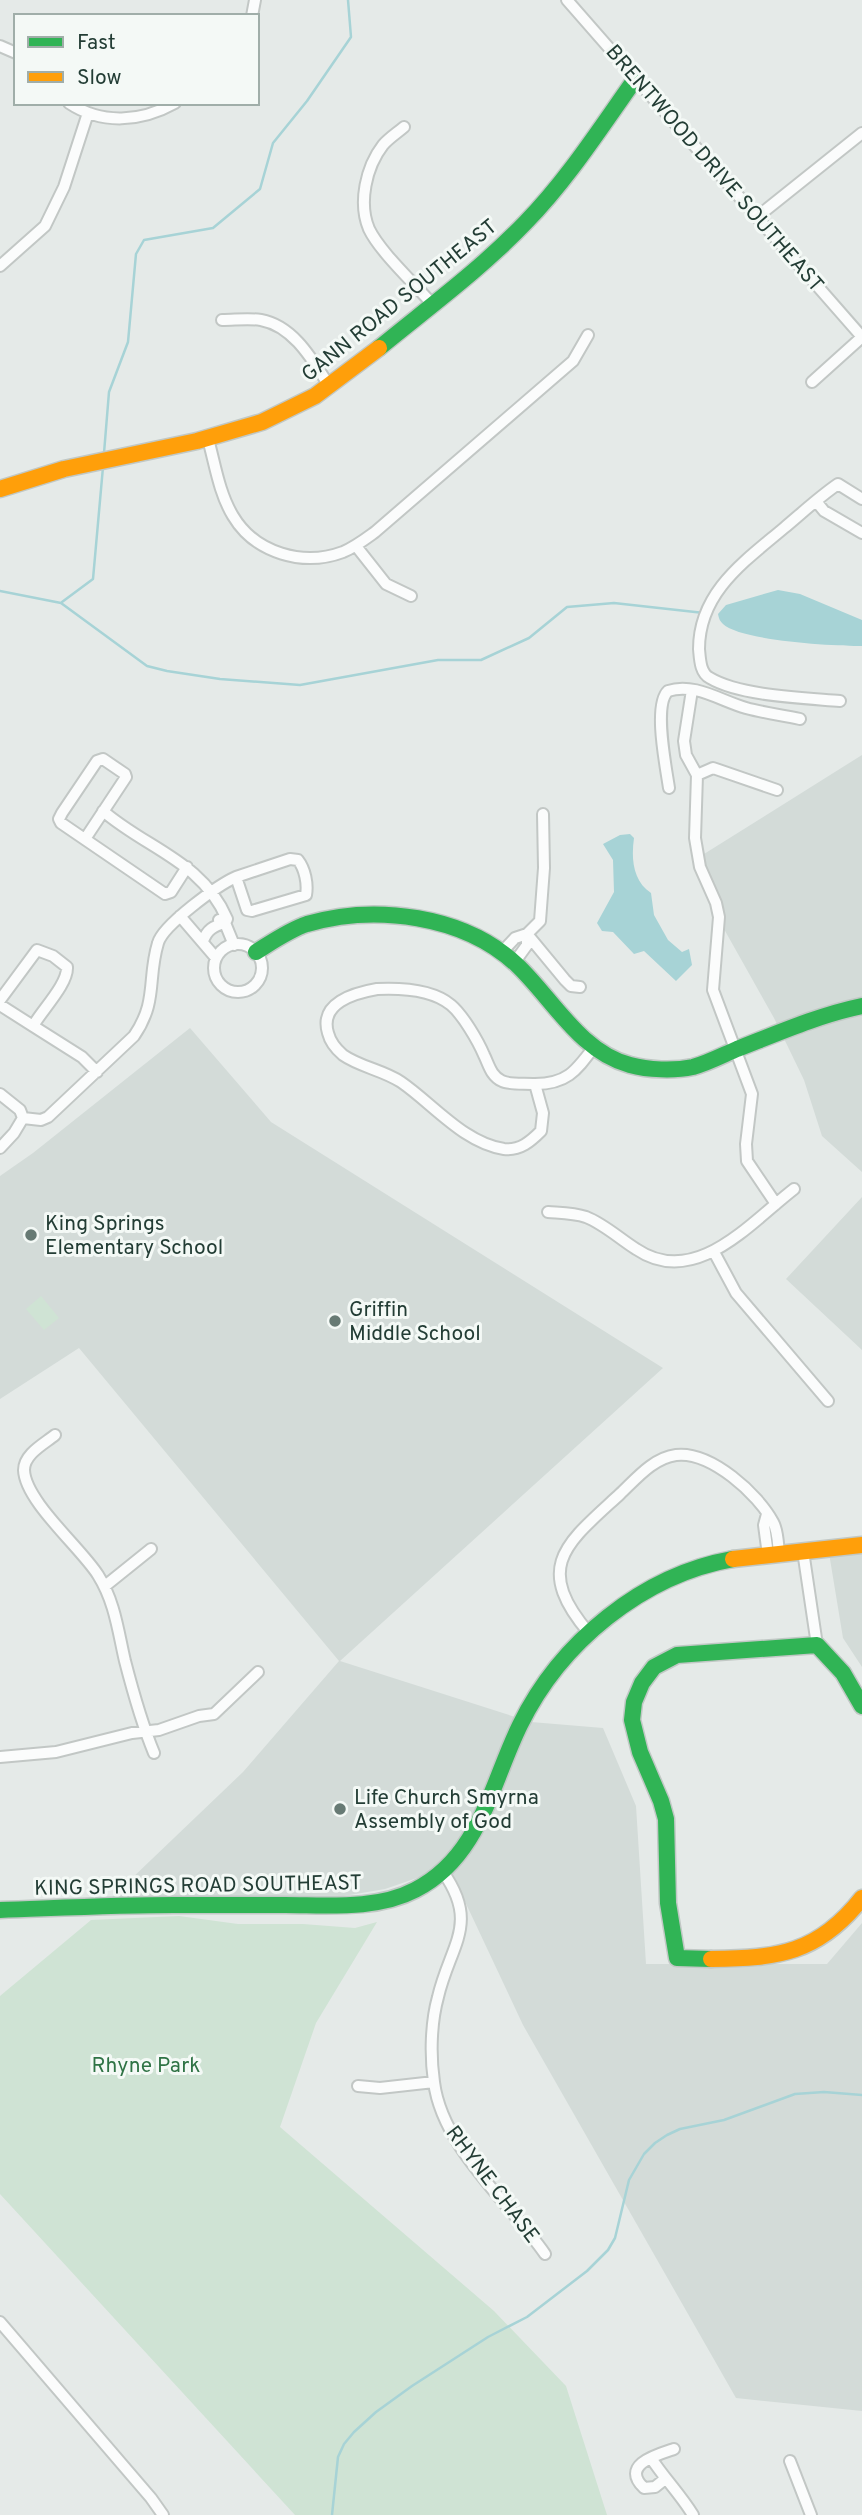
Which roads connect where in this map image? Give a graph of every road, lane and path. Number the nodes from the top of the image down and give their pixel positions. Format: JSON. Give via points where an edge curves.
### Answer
{"nodes":[{"id":1,"x":567,"y":0,"type":"edge"},
{"id":2,"x":636,"y":78,"type":"junction"},
{"id":3,"x":73,"y":105,"type":"edge"},
{"id":4,"x":172,"y":105,"type":"edge"},
{"id":5,"x":88,"y":113,"type":"junction"},
{"id":6,"x":404,"y":127,"type":"dead end"},
{"id":7,"x":862,"y":133,"type":"edge"},
{"id":8,"x":757,"y":217,"type":"junction"},
{"id":9,"x":0,"y":266,"type":"edge"},
{"id":10,"x":433,"y":305,"type":"junction"},
{"id":11,"x":222,"y":320,"type":"dead end"},
{"id":12,"x":588,"y":335,"type":"dead end"},
{"id":13,"x":862,"y":337,"type":"edge"},
{"id":14,"x":812,"y":382,"type":"dead end"},
{"id":15,"x":330,"y":387,"type":"junction"},
{"id":16,"x":208,"y":439,"type":"junction"},
{"id":17,"x":0,"y":489,"type":"edge"},
{"id":18,"x":862,"y":499,"type":"edge"},
{"id":19,"x":816,"y":501,"type":"junction"},
{"id":20,"x":862,"y":533,"type":"edge"},
{"id":21,"x":356,"y":546,"type":"junction"},
{"id":22,"x":411,"y":596,"type":"dead end"},
{"id":23,"x":692,"y":690,"type":"junction"},
{"id":24,"x":840,"y":701,"type":"dead end"},
{"id":25,"x":800,"y":719,"type":"dead end"},
{"id":26,"x":697,"y":775,"type":"junction"},
{"id":27,"x":669,"y":788,"type":"dead end"},
{"id":28,"x":777,"y":790,"type":"dead end"},
{"id":29,"x":103,"y":811,"type":"junction"},
{"id":30,"x":543,"y":814,"type":"dead end"},
{"id":31,"x":85,"y":839,"type":"junction"},
{"id":32,"x":187,"y":867,"type":"junction"},
{"id":33,"x":236,"y":877,"type":"junction"},
{"id":34,"x":212,"y":894,"type":"junction"},
{"id":35,"x":180,"y":916,"type":"junction"},
{"id":36,"x":225,"y":923,"type":"junction"},
{"id":37,"x":527,"y":934,"type":"junction"},
{"id":38,"x":203,"y":941,"type":"junction"},
{"id":39,"x":234,"y":945,"type":"junction"},
{"id":40,"x":256,"y":952,"type":"junction"},
{"id":41,"x":216,"y":958,"type":"junction"},
{"id":42,"x":508,"y":958,"type":"junction"},
{"id":43,"x":580,"y":987,"type":"dead end"},
{"id":44,"x":0,"y":1002,"type":"edge"},
{"id":45,"x":862,"y":1006,"type":"edge"},
{"id":46,"x":33,"y":1026,"type":"junction"},
{"id":47,"x":594,"y":1047,"type":"junction"},
{"id":48,"x":736,"y":1050,"type":"junction"},
{"id":49,"x":97,"y":1072,"type":"junction"},
{"id":50,"x":535,"y":1084,"type":"junction"},
{"id":51,"x":0,"y":1094,"type":"edge"},
{"id":52,"x":23,"y":1118,"type":"junction"},
{"id":53,"x":0,"y":1148,"type":"edge"},
{"id":54,"x":794,"y":1189,"type":"dead end"},
{"id":55,"x":776,"y":1204,"type":"junction"},
{"id":56,"x":548,"y":1212,"type":"dead end"},
{"id":57,"x":713,"y":1252,"type":"junction"},
{"id":58,"x":828,"y":1401,"type":"dead end"},
{"id":59,"x":55,"y":1435,"type":"dead end"},
{"id":60,"x":862,"y":1545,"type":"edge"},
{"id":61,"x":151,"y":1549,"type":"dead end"},
{"id":62,"x":803,"y":1551,"type":"junction"},
{"id":63,"x":774,"y":1554,"type":"junction"},
{"id":64,"x":105,"y":1586,"type":"junction"},
{"id":65,"x":589,"y":1633,"type":"junction"},
{"id":66,"x":817,"y":1645,"type":"junction"},
{"id":67,"x":258,"y":1672,"type":"dead end"},
{"id":68,"x":862,"y":1706,"type":"edge"},
{"id":69,"x":145,"y":1731,"type":"junction"},
{"id":70,"x":154,"y":1754,"type":"dead end"},
{"id":71,"x":0,"y":1757,"type":"edge"},
{"id":72,"x":443,"y":1872,"type":"junction"},
{"id":73,"x":862,"y":1898,"type":"edge"},
{"id":74,"x":0,"y":1910,"type":"edge"},
{"id":75,"x":434,"y":2082,"type":"junction"},
{"id":76,"x":358,"y":2086,"type":"dead end"},
{"id":77,"x":545,"y":2254,"type":"dead end"},
{"id":78,"x":0,"y":2322,"type":"edge"},
{"id":79,"x":674,"y":2449,"type":"dead end"},
{"id":80,"x":651,"y":2458,"type":"junction"},
{"id":81,"x":790,"y":2461,"type":"dead end"},
{"id":82,"x":665,"y":2479,"type":"junction"},
{"id":83,"x":163,"y":2515,"type":"edge"},
{"id":84,"x":693,"y":2515,"type":"edge"},
{"id":85,"x":811,"y":2515,"type":"edge"}],
"edges":[{"from":1,"to":2,"type":"street","name":"BRENTWOOD DRIVE SOUTHEAST"},
{"from":2,"to":8,"type":"street","name":"BRENTWOOD DRIVE SOUTHEAST"},
{"from":2,"to":10,"type":"street","name":"GANN ROAD SOUTHEAST","via":[[528,220]]},
{"from":3,"to":5,"type":"street"},
{"from":4,"to":5,"type":"street","via":[[139,118]]},
{"from":5,"to":9,"type":"street","via":[[64,187],[45,226]]},
{"from":6,"to":10,"type":"street","via":[[376,157],[364,194],[365,216],[373,236]]},
{"from":7,"to":8,"type":"street"},
{"from":8,"to":13,"type":"street","name":"BRENTWOOD DRIVE SOUTHEAST"},
{"from":10,"to":15,"type":"street","name":"GANN ROAD SOUTHEAST"},
{"from":11,"to":15,"type":"street","via":[[258,320],[284,329]]},
{"from":12,"to":21,"type":"street","via":[[573,361]]},
{"from":13,"to":14,"type":"street"},
{"from":15,"to":16,"type":"street","name":"GANN ROAD SOUTHEAST","via":[[284,413]]},
{"from":16,"to":17,"type":"street","name":"GANN ROAD SOUTHEAST","via":[[44,473]]},
{"from":16,"to":21,"type":"street","via":[[226,504],[257,541],[298,557],[330,555]]},
{"from":18,"to":19,"type":"street","via":[[838,484]]},
{"from":19,"to":20,"type":"street","via":[[824,511]]},
{"from":19,"to":24,"type":"street","via":[[724,580],[706,612],[700,659],[706,676],[733,687]]},
{"from":21,"to":22,"type":"street","via":[[386,584]]},
{"from":23,"to":25,"type":"street"},
{"from":23,"to":26,"type":"street","via":[[684,741]]},
{"from":23,"to":27,"type":"street","via":[[671,690],[662,699]]},
{"from":26,"to":28,"type":"street","via":[[713,768]]},
{"from":26,"to":48,"type":"street","via":[[695,838],[700,867],[719,917],[713,990]]},
{"from":29,"to":31,"type":"street"},
{"from":29,"to":31,"type":"street","via":[[126,777],[100,759],[59,819]]},
{"from":29,"to":32,"type":"street"},
{"from":30,"to":37,"type":"street","via":[[540,921]]},
{"from":31,"to":32,"type":"street","via":[[165,894]]},
{"from":32,"to":34,"type":"street"},
{"from":33,"to":33,"type":"street","via":[[294,859],[302,866],[307,892],[252,911]]},
{"from":33,"to":34,"type":"street"},
{"from":34,"to":35,"type":"street"},
{"from":34,"to":36,"type":"street","via":[[212,905]]},
{"from":35,"to":38,"type":"street"},
{"from":35,"to":49,"type":"street","via":[[164,930],[158,943],[152,997],[143,1023]]},
{"from":36,"to":38,"type":"street","via":[[215,925]]},
{"from":36,"to":39,"type":"street"},
{"from":37,"to":42,"type":"street","via":[[515,938]]},
{"from":37,"to":42,"type":"street","via":[[527,945]]},
{"from":37,"to":43,"type":"street","via":[[565,980]]},
{"from":38,"to":41,"type":"street"},
{"from":39,"to":40,"type":"street","via":[[249,946]]},
{"from":39,"to":41,"type":"street"},
{"from":40,"to":41,"type":"street","via":[[260,979],[244,991],[226,988],[217,979]]},
{"from":40,"to":42,"type":"street","via":[[305,925],[326,919],[384,916],[444,923]]},
{"from":42,"to":47,"type":"street"},
{"from":44,"to":46,"type":"street"},
{"from":44,"to":46,"type":"street","via":[[37,950],[64,964],[66,975]]},
{"from":45,"to":48,"type":"street","via":[[830,1013]]},
{"from":46,"to":49,"type":"street"},
{"from":47,"to":48,"type":"street","via":[[637,1069],[671,1070]]},
{"from":47,"to":50,"type":"street","via":[[577,1071],[554,1084]]},
{"from":48,"to":55,"type":"street","via":[[752,1094],[747,1161]]},
{"from":49,"to":52,"type":"street","via":[[48,1117]]},
{"from":50,"to":50,"type":"street","via":[[503,1082],[491,1072],[484,1053],[451,1005],[436,998],[405,989],[377,989],[345,998],[328,1016],[328,1035],[342,1054],[392,1076],[488,1145],[508,1150],[527,1145],[541,1131],[543,1113]]},
{"from":51,"to":52,"type":"street"},
{"from":52,"to":53,"type":"street"},
{"from":54,"to":55,"type":"street"},
{"from":55,"to":57,"type":"street"},
{"from":56,"to":57,"type":"street","via":[[586,1217],[658,1260],[686,1262]]},
{"from":57,"to":58,"type":"street","via":[[736,1293]]},
{"from":59,"to":64,"type":"street","via":[[30,1456],[24,1471],[27,1482]]},
{"from":60,"to":62,"type":"street","name":"KING SPRINGS ROAD SOUTHEAST"},
{"from":61,"to":64,"type":"street"},
{"from":62,"to":63,"type":"street","name":"KING SPRINGS ROAD SOUTHEAST"},
{"from":62,"to":66,"type":"street"},
{"from":63,"to":65,"type":"street","name":"KING SPRINGS ROAD SOUTHEAST","via":[[712,1564],[671,1577]]},
{"from":63,"to":65,"type":"street","via":[[774,1523],[751,1492],[699,1458],[673,1455],[650,1467],[580,1531],[564,1553],[561,1589]]},
{"from":64,"to":69,"type":"street"},
{"from":65,"to":72,"type":"street","name":"KING SPRINGS ROAD SOUTHEAST","via":[[561,1661],[532,1702],[476,1828],[459,1857]]},
{"from":66,"to":68,"type":"street","via":[[848,1679]]},
{"from":66,"to":73,"type":"street","via":[[668,1657],[647,1674],[637,1691],[632,1731],[666,1819],[677,1958],[738,1960],[782,1954],[832,1929]]},
{"from":67,"to":69,"type":"street","via":[[214,1714]]},
{"from":69,"to":70,"type":"street"},
{"from":69,"to":71,"type":"street","via":[[56,1752]]},
{"from":72,"to":74,"type":"street","name":"KING SPRINGS ROAD SOUTHEAST","via":[[403,1895],[341,1905]]},
{"from":72,"to":75,"type":"street","name":"RHYNE CHASE","via":[[461,1904],[462,1921],[434,2015]]},
{"from":75,"to":76,"type":"street"},
{"from":75,"to":77,"type":"street","name":"RHYNE CHASE","via":[[447,2124],[461,2147]]},
{"from":78,"to":83,"type":"street"},
{"from":79,"to":80,"type":"street"},
{"from":80,"to":82,"type":"street"},
{"from":80,"to":82,"type":"street","via":[[638,2466],[640,2485],[648,2489]]},
{"from":81,"to":85,"type":"street"},
{"from":82,"to":84,"type":"street"}]}
